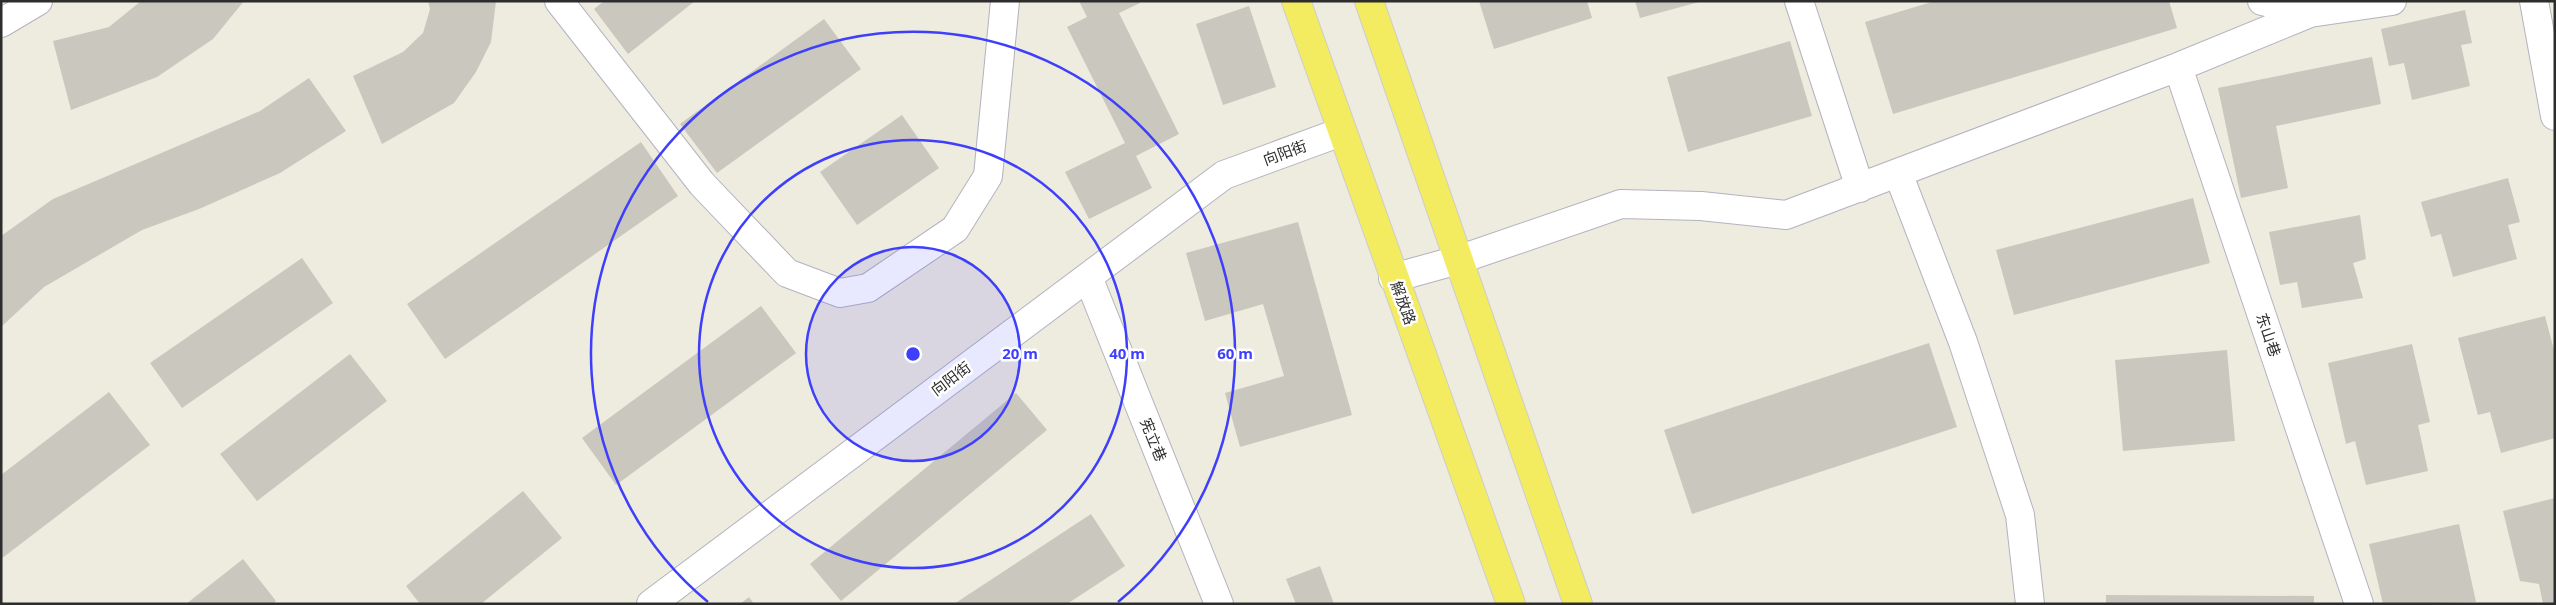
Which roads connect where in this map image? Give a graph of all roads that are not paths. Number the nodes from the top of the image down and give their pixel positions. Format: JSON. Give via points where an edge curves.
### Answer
{"nodes":[{"id":1,"x":38,"y":1,"type":"edge"},
{"id":2,"x":559,"y":1,"type":"edge"},
{"id":3,"x":1005,"y":1,"type":"edge"},
{"id":4,"x":1296,"y":1,"type":"edge"},
{"id":5,"x":1369,"y":1,"type":"edge"},
{"id":6,"x":1798,"y":1,"type":"edge"},
{"id":7,"x":2262,"y":1,"type":"edge"},
{"id":8,"x":2392,"y":1,"type":"edge"},
{"id":9,"x":2534,"y":1,"type":"edge"},
{"id":10,"x":2310,"y":13,"type":"junction"},
{"id":11,"x":1,"y":23,"type":"edge"},
{"id":12,"x":2178,"y":67,"type":"junction"},
{"id":13,"x":2555,"y":116,"type":"edge"},
{"id":14,"x":1341,"y":132,"type":"junction"},
{"id":15,"x":1898,"y":174,"type":"junction"},
{"id":16,"x":1860,"y":188,"type":"junction"},
{"id":17,"x":1458,"y":260,"type":"junction"},
{"id":18,"x":1088,"y":277,"type":"junction"},
{"id":19,"x":1393,"y":278,"type":"junction"},
{"id":20,"x":651,"y":604,"type":"edge"},
{"id":21,"x":1219,"y":604,"type":"edge"},
{"id":22,"x":1511,"y":604,"type":"edge"},
{"id":23,"x":1578,"y":604,"type":"edge"},
{"id":24,"x":2030,"y":604,"type":"edge"},
{"id":25,"x":2359,"y":604,"type":"edge"}],
"edges":[{"from":1,"to":11,"type":"street"},
{"from":2,"to":3,"type":"street","via":[[702,184],[787,274],[840,293],[868,288],[955,229],[988,176]]},
{"from":4,"to":14,"type":"main road","name":"解放路"},
{"from":5,"to":17,"type":"main road"},
{"from":6,"to":16,"type":"street"},
{"from":7,"to":10,"type":"street"},
{"from":8,"to":10,"type":"street"},
{"from":9,"to":13,"type":"street"},
{"from":10,"to":12,"type":"street"},
{"from":12,"to":15,"type":"street"},
{"from":12,"to":25,"type":"street","name":"东山巷"},
{"from":14,"to":18,"type":"street","name":"向阳街","via":[[1224,175]]},
{"from":14,"to":19,"type":"main road","name":"解放路"},
{"from":15,"to":16,"type":"street"},
{"from":15,"to":24,"type":"street","via":[[1964,342],[2020,515]]},
{"from":16,"to":17,"type":"street","via":[[1786,215],[1701,206],[1621,204]]},
{"from":17,"to":19,"type":"street"},
{"from":17,"to":23,"type":"main road"},
{"from":18,"to":20,"type":"street","name":"向阳街"},
{"from":18,"to":21,"type":"street","name":"宪立巷"},
{"from":19,"to":22,"type":"main road","name":"解放路"}]}
